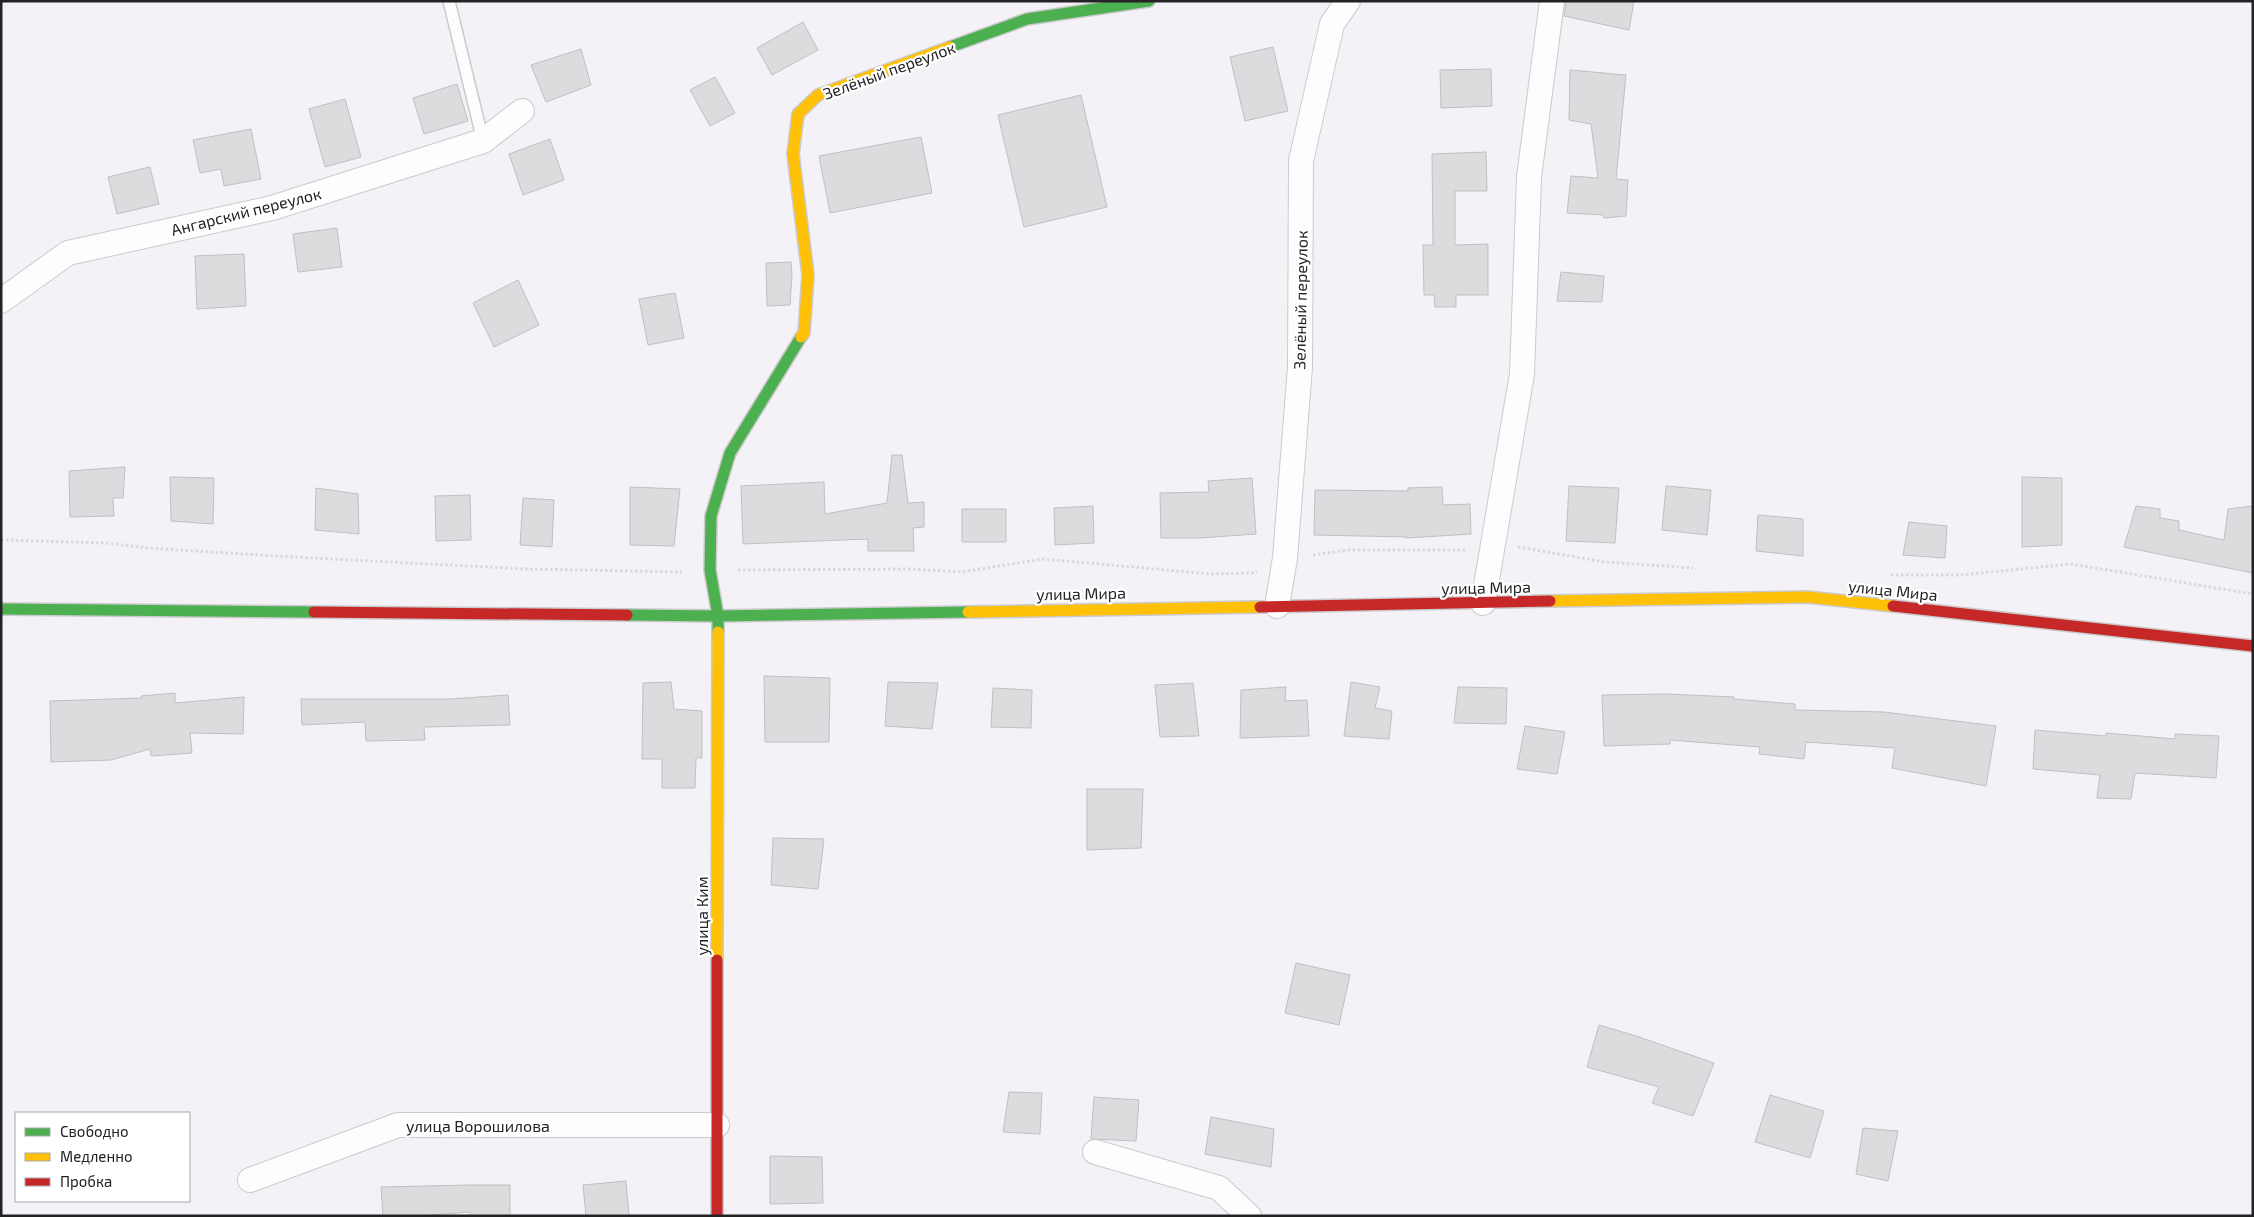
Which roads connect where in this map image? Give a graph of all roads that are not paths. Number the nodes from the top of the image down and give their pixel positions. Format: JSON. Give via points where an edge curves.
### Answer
{"nodes":[{"id":1,"x":449,"y":1,"type":"edge"},
{"id":2,"x":1149,"y":1,"type":"edge"},
{"id":3,"x":1348,"y":1,"type":"edge"},
{"id":4,"x":1552,"y":1,"type":"edge"},
{"id":5,"x":522,"y":111,"type":"dead end"},
{"id":6,"x":483,"y":141,"type":"junction"},
{"id":7,"x":1,"y":301,"type":"edge"},
{"id":8,"x":1484,"y":603,"type":"junction"},
{"id":9,"x":1277,"y":606,"type":"junction"},
{"id":10,"x":1,"y":609,"type":"edge"},
{"id":11,"x":718,"y":616,"type":"junction"},
{"id":12,"x":2253,"y":646,"type":"edge"},
{"id":13,"x":717,"y":1125,"type":"junction"},
{"id":14,"x":1095,"y":1152,"type":"dead end"},
{"id":15,"x":250,"y":1180,"type":"dead end"},
{"id":16,"x":716,"y":1216,"type":"edge"},
{"id":17,"x":1248,"y":1216,"type":"edge"}],
"edges":[{"from":1,"to":6,"type":"lane"},
{"from":2,"to":11,"type":"street","name":"Зелёный переулок","via":[[1027,19],[818,95],[798,114],[792,154],[808,275],[804,333],[730,453],[711,516],[710,570]]},
{"from":3,"to":9,"type":"street","name":"Зелёный переулок","via":[[1332,24],[1301,161],[1300,367],[1285,558]]},
{"from":4,"to":8,"type":"street","via":[[1529,177],[1522,374]]},
{"from":5,"to":6,"type":"street","name":"Ангарский переулок"},
{"from":6,"to":7,"type":"street","name":"Ангарский переулок","via":[[272,208],[68,253]]},
{"from":8,"to":9,"type":"street","name":"улица Мира"},
{"from":8,"to":12,"type":"street","name":"улица Мира","via":[[1807,597]]},
{"from":9,"to":11,"type":"street","name":"улица Мира"},
{"from":10,"to":11,"type":"street","name":"улица Мира"},
{"from":11,"to":13,"type":"street","name":"улица Ким"},
{"from":13,"to":15,"type":"street","name":"улица Ворошилова","via":[[398,1125]]},
{"from":13,"to":16,"type":"street","name":"улица Ким"},
{"from":14,"to":17,"type":"street","via":[[1219,1188]]}]}
